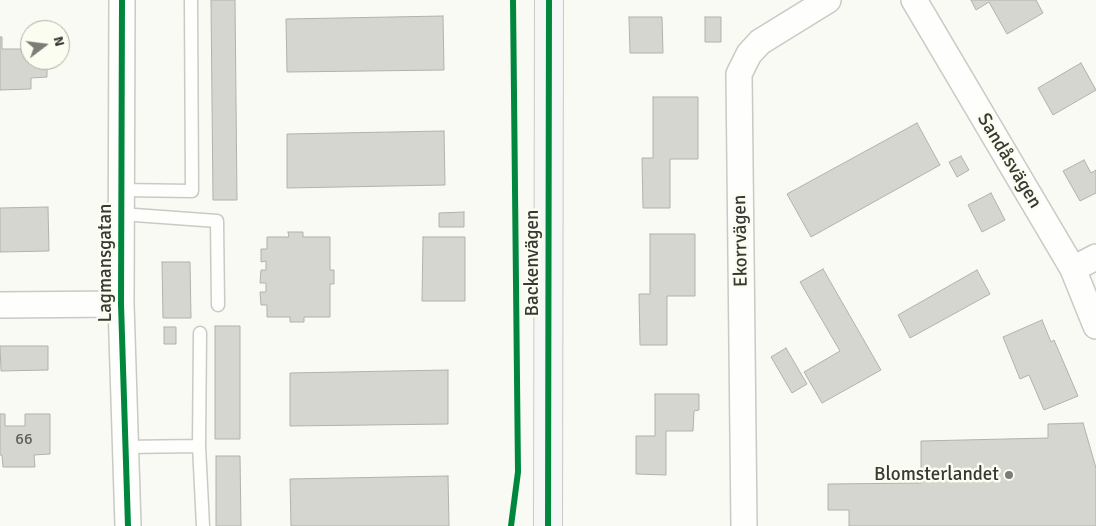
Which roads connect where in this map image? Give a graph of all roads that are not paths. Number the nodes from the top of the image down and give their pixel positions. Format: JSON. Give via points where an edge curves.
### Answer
{"nodes":[{"id":1,"x":122,"y":0,"type":"edge"},
{"id":2,"x":191,"y":0,"type":"edge"},
{"id":3,"x":549,"y":0,"type":"edge"},
{"id":4,"x":828,"y":0,"type":"edge"},
{"id":5,"x":914,"y":0,"type":"edge"},
{"id":6,"x":121,"y":202,"type":"junction"},
{"id":7,"x":1096,"y":257,"type":"edge"},
{"id":8,"x":1073,"y":269,"type":"junction"},
{"id":9,"x":120,"y":304,"type":"junction"},
{"id":10,"x":0,"y":305,"type":"edge"},
{"id":11,"x":218,"y":305,"type":"dead end"},
{"id":12,"x":1096,"y":326,"type":"edge"},
{"id":13,"x":200,"y":333,"type":"dead end"},
{"id":14,"x":199,"y":446,"type":"junction"},
{"id":15,"x":125,"y":447,"type":"junction"},
{"id":16,"x":128,"y":526,"type":"edge"},
{"id":17,"x":203,"y":526,"type":"edge"},
{"id":18,"x":548,"y":526,"type":"edge"},
{"id":19,"x":744,"y":526,"type":"edge"}],
"edges":[{"from":1,"to":6,"type":"street","name":"Lagmansgatan"},
{"from":2,"to":6,"type":"lane","via":[[192,190]]},
{"from":3,"to":18,"type":"street","name":"Backenvägen"},
{"from":4,"to":19,"type":"street","name":"Ekorrvägen","via":[[760,42],[749,54],[739,74]]},
{"from":5,"to":8,"type":"street","name":"Sandåsvägen"},
{"from":6,"to":9,"type":"street","name":"Lagmansgatan"},
{"from":6,"to":11,"type":"lane","via":[[217,221]]},
{"from":7,"to":8,"type":"street"},
{"from":8,"to":12,"type":"street","name":"Sandåsvägen"},
{"from":9,"to":10,"type":"street"},
{"from":9,"to":15,"type":"street","name":"Lagmansgatan"},
{"from":13,"to":14,"type":"lane"},
{"from":14,"to":15,"type":"lane"},
{"from":14,"to":17,"type":"lane"},
{"from":15,"to":16,"type":"street","name":"Lagmansgatan"}]}
